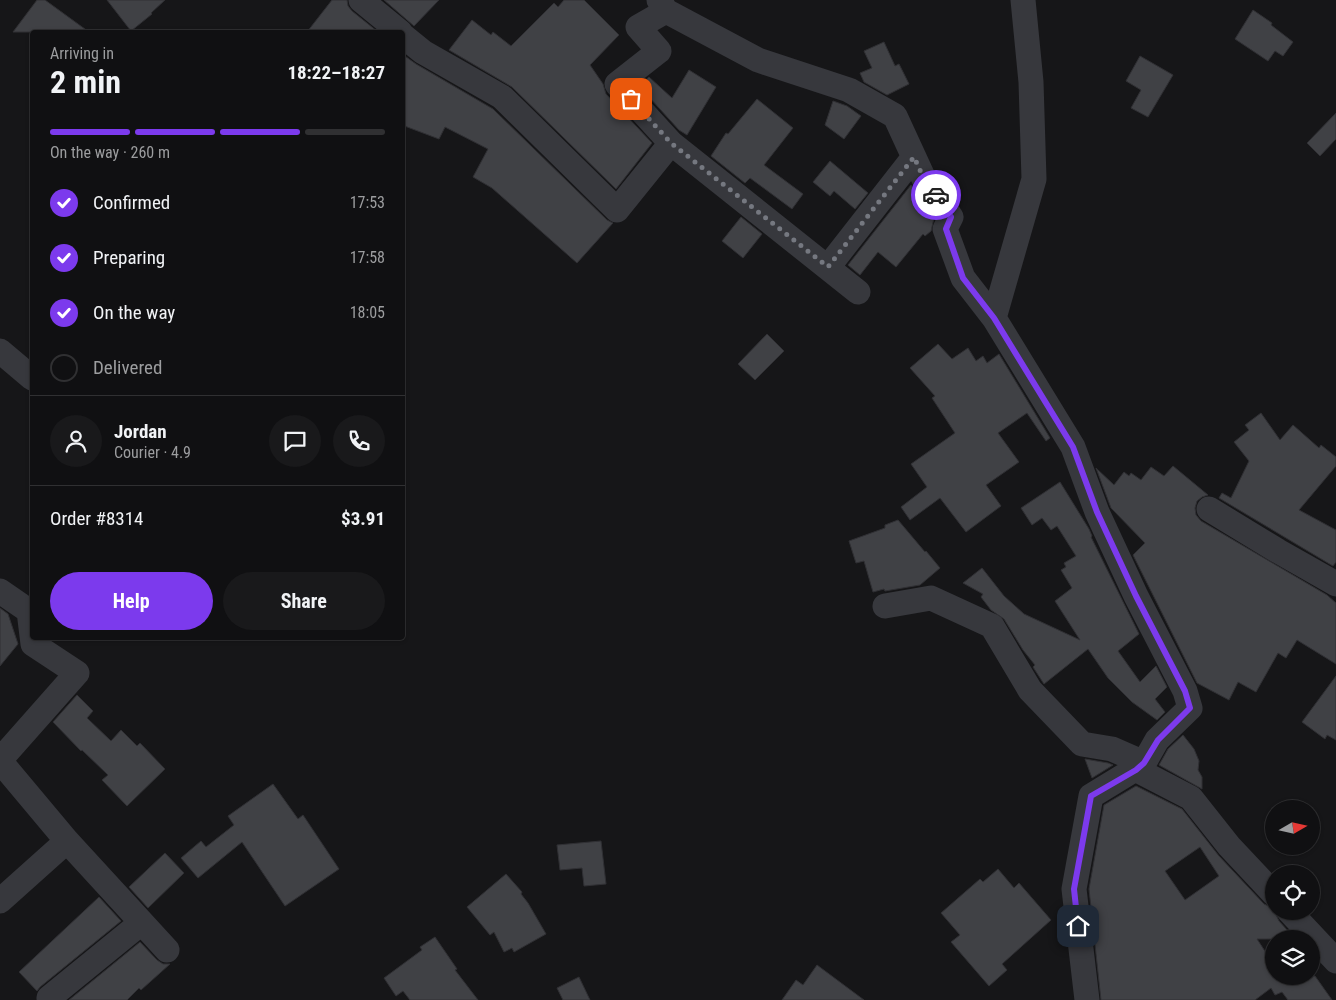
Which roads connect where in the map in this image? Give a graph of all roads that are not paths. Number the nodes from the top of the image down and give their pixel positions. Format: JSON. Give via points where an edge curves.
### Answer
{"nodes":[{"id":1,"x":361,"y":0,"type":"edge"},
{"id":2,"x":1023,"y":0,"type":"edge"},
{"id":3,"x":663,"y":5,"type":"edge"},
{"id":4,"x":396,"y":30,"type":"edge"},
{"id":5,"x":405,"y":37,"type":"edge"},
{"id":6,"x":671,"y":143,"type":"junction"},
{"id":7,"x":914,"y":157,"type":"junction"},
{"id":8,"x":828,"y":267,"type":"junction"},
{"id":9,"x":858,"y":292,"type":"dead end"},
{"id":10,"x":994,"y":318,"type":"junction"},
{"id":11,"x":0,"y":351,"type":"edge"},
{"id":12,"x":30,"y":376,"type":"edge"},
{"id":13,"x":1209,"y":509,"type":"dead end"},
{"id":14,"x":1336,"y":584,"type":"edge"},
{"id":15,"x":0,"y":591,"type":"edge"},
{"id":16,"x":885,"y":606,"type":"dead end"},
{"id":17,"x":30,"y":624,"type":"edge"},
{"id":18,"x":32,"y":640,"type":"edge"},
{"id":19,"x":0,"y":760,"type":"edge"},
{"id":20,"x":1140,"y":766,"type":"junction"},
{"id":21,"x":67,"y":841,"type":"junction"},
{"id":22,"x":1265,"y":884,"type":"edge"},
{"id":23,"x":0,"y":901,"type":"edge"},
{"id":24,"x":1297,"y":920,"type":"edge"},
{"id":25,"x":141,"y":922,"type":"junction"},
{"id":26,"x":167,"y":950,"type":"dead end"},
{"id":27,"x":1336,"y":961,"type":"edge"},
{"id":28,"x":49,"y":998,"type":"dead end"},
{"id":29,"x":1086,"y":1000,"type":"edge"}],
"edges":[{"from":1,"to":4,"type":"street"},
{"from":2,"to":10,"type":"street","via":[[1031,82],[1034,178]]},
{"from":3,"to":6,"type":"street","via":[[638,27],[659,51],[618,84]]},
{"from":3,"to":7,"type":"street","via":[[758,60],[849,90],[896,116]]},
{"from":5,"to":6,"type":"street","via":[[423,52],[502,97],[617,210]]},
{"from":6,"to":8,"type":"street"},
{"from":7,"to":8,"type":"street"},
{"from":7,"to":10,"type":"street","via":[[924,179],[951,217],[946,229],[963,278]]},
{"from":8,"to":9,"type":"street"},
{"from":10,"to":20,"type":"street","via":[[1073,447],[1097,512],[1185,691],[1190,708],[1158,740]]},
{"from":11,"to":12,"type":"street"},
{"from":13,"to":14,"type":"street"},
{"from":15,"to":17,"type":"street","via":[[28,611]]},
{"from":16,"to":20,"type":"street","via":[[932,598],[992,626],[1030,690],[1082,744],[1112,749]]},
{"from":18,"to":19,"type":"street","via":[[33,644],[76,673]]},
{"from":19,"to":21,"type":"street"},
{"from":20,"to":22,"type":"street","via":[[1191,798]]},
{"from":20,"to":29,"type":"street","via":[[1091,796],[1074,889]]},
{"from":21,"to":23,"type":"street"},
{"from":21,"to":25,"type":"street"},
{"from":24,"to":27,"type":"street"},
{"from":25,"to":26,"type":"street"},
{"from":25,"to":28,"type":"street"}]}
